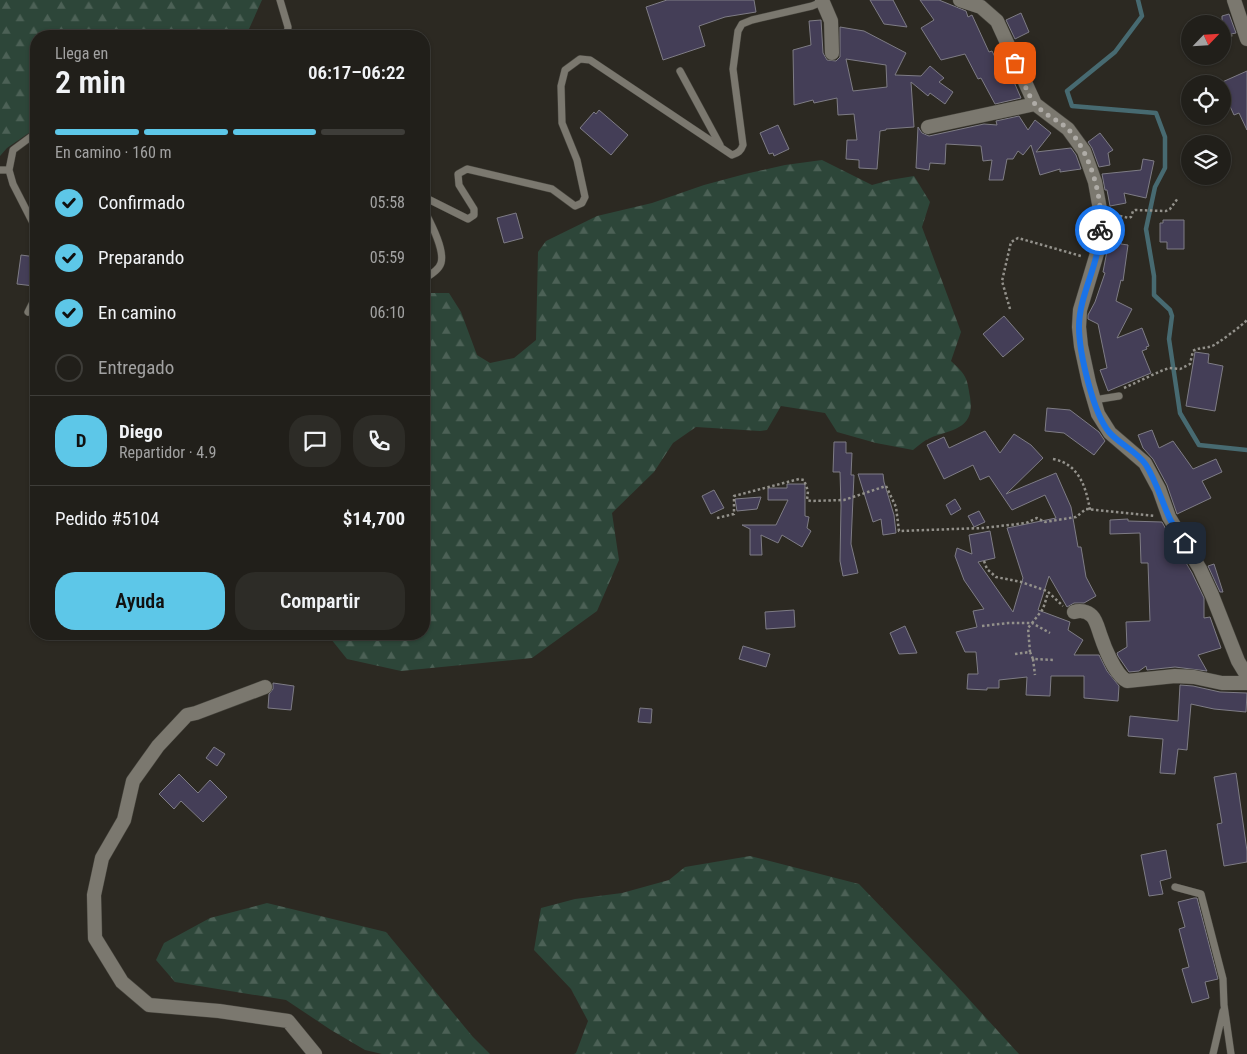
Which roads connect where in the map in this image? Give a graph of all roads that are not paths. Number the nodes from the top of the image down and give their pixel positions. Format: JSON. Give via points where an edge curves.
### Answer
{"nodes":[{"id":1,"x":280,"y":0,"type":"edge"},
{"id":2,"x":960,"y":0,"type":"edge"},
{"id":3,"x":1234,"y":0,"type":"edge"},
{"id":4,"x":824,"y":1,"type":"edge"},
{"id":5,"x":288,"y":30,"type":"edge"},
{"id":6,"x":1247,"y":39,"type":"edge"},
{"id":7,"x":832,"y":53,"type":"dead end"},
{"id":8,"x":680,"y":71,"type":"dead end"},
{"id":9,"x":1034,"y":104,"type":"junction"},
{"id":10,"x":928,"y":127,"type":"dead end"},
{"id":11,"x":30,"y":138,"type":"edge"},
{"id":12,"x":722,"y":148,"type":"junction"},
{"id":13,"x":0,"y":170,"type":"edge"},
{"id":14,"x":9,"y":170,"type":"junction"},
{"id":15,"x":430,"y":200,"type":"edge"},
{"id":16,"x":30,"y":217,"type":"edge"},
{"id":17,"x":430,"y":223,"type":"edge"},
{"id":18,"x":430,"y":275,"type":"edge"},
{"id":19,"x":30,"y":308,"type":"edge"},
{"id":20,"x":28,"y":312,"type":"dead end"},
{"id":21,"x":1119,"y":396,"type":"road end"},
{"id":22,"x":1094,"y":400,"type":"junction"},
{"id":23,"x":1074,"y":612,"type":"road end"},
{"id":24,"x":1247,"y":676,"type":"edge"},
{"id":25,"x":1247,"y":683,"type":"edge"},
{"id":26,"x":265,"y":687,"type":"dead end"},
{"id":27,"x":1175,"y":887,"type":"dead end"},
{"id":28,"x":1224,"y":1006,"type":"junction"},
{"id":29,"x":315,"y":1054,"type":"edge"},
{"id":30,"x":1213,"y":1054,"type":"edge"},
{"id":31,"x":1231,"y":1054,"type":"edge"}],
"edges":[{"from":1,"to":5,"type":"lane"},
{"from":2,"to":9,"type":"street","via":[[981,7],[997,21]]},
{"from":3,"to":6,"type":"street"},
{"from":4,"to":7,"type":"street","via":[[831,21]]},
{"from":4,"to":12,"type":"lane","via":[[742,24],[738,31],[733,69],[743,145],[732,155]]},
{"from":8,"to":12,"type":"lane"},
{"from":9,"to":10,"type":"street"},
{"from":9,"to":22,"type":"street","via":[[1068,130],[1084,151],[1095,182],[1101,215],[1098,250],[1080,310],[1079,327]]},
{"from":11,"to":14,"type":"lane","via":[[14,150]]},
{"from":12,"to":15,"type":"lane","via":[[590,60],[580,58],[565,70],[561,86],[562,123],[577,160],[585,197],[582,203],[575,206],[552,189],[467,170],[458,174],[459,185],[474,209],[474,215],[468,219]]},
{"from":13,"to":14,"type":"lane"},
{"from":14,"to":16,"type":"lane"},
{"from":17,"to":18,"type":"lane","via":[[442,255],[438,269]]},
{"from":19,"to":20,"type":"lane"},
{"from":21,"to":22,"type":"lane"},
{"from":22,"to":24,"type":"street","via":[[1110,433],[1145,462],[1169,517],[1200,569]]},
{"from":23,"to":25,"type":"street","via":[[1094,617],[1108,656],[1126,681],[1175,676]]},
{"from":26,"to":29,"type":"street","via":[[187,715],[158,746],[133,781],[124,820],[102,858],[94,895],[95,938],[122,982],[149,1005],[288,1021]]},
{"from":27,"to":28,"type":"lane","via":[[1201,894],[1223,979]]},
{"from":28,"to":30,"type":"lane"},
{"from":28,"to":31,"type":"lane"}]}
